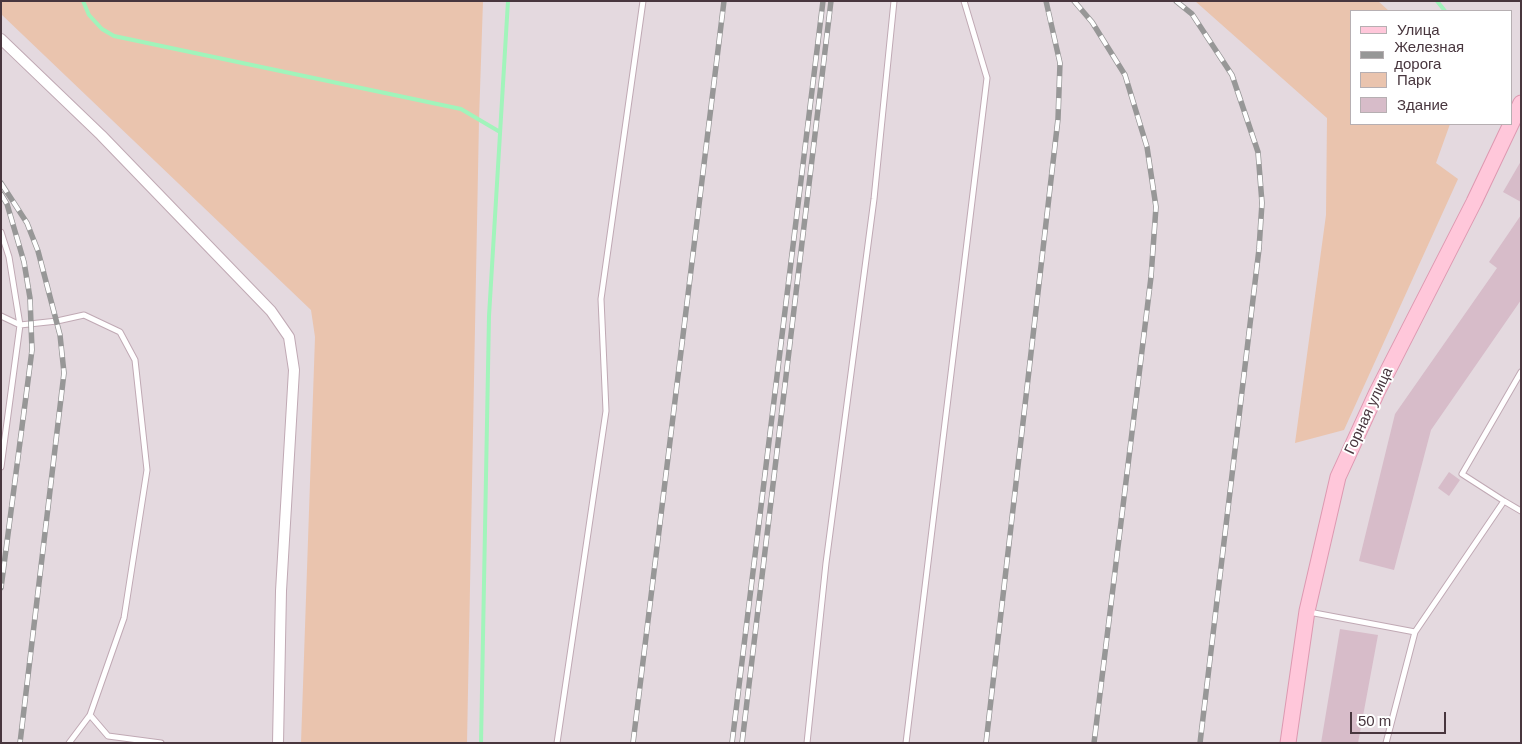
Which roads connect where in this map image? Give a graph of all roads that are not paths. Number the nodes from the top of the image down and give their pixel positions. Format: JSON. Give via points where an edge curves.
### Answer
{"nodes":[{"id":1,"x":643,"y":1,"type":"edge"},
{"id":2,"x":894,"y":1,"type":"edge"},
{"id":3,"x":964,"y":1,"type":"edge"},
{"id":4,"x":1,"y":39,"type":"edge"},
{"id":5,"x":1521,"y":103,"type":"edge"},
{"id":6,"x":1512,"y":122,"type":"edge"},
{"id":7,"x":1511,"y":125,"type":"edge"},
{"id":8,"x":1,"y":232,"type":"edge"},
{"id":9,"x":1,"y":316,"type":"edge"},
{"id":10,"x":20,"y":325,"type":"junction"},
{"id":11,"x":1521,"y":372,"type":"edge"},
{"id":12,"x":1,"y":467,"type":"edge"},
{"id":13,"x":1504,"y":500,"type":"junction"},
{"id":14,"x":1521,"y":511,"type":"edge"},
{"id":15,"x":1306,"y":612,"type":"junction"},
{"id":16,"x":1415,"y":632,"type":"junction"},
{"id":17,"x":90,"y":715,"type":"junction"},
{"id":18,"x":69,"y":743,"type":"edge"},
{"id":19,"x":161,"y":743,"type":"edge"},
{"id":20,"x":278,"y":743,"type":"edge"},
{"id":21,"x":557,"y":743,"type":"edge"},
{"id":22,"x":807,"y":743,"type":"edge"},
{"id":23,"x":906,"y":743,"type":"edge"},
{"id":24,"x":1288,"y":743,"type":"edge"},
{"id":25,"x":1386,"y":743,"type":"edge"}],
"edges":[{"from":1,"to":21,"type":"lane","via":[[601,299],[606,411]]},
{"from":2,"to":22,"type":"lane","via":[[874,199],[826,563]]},
{"from":3,"to":23,"type":"lane","via":[[987,78]]},
{"from":4,"to":20,"type":"street","via":[[244,282],[271,311],[289,337],[294,370],[281,591]]},
{"from":5,"to":6,"type":"street","name":"Горная улица"},
{"from":7,"to":15,"type":"street","name":"Горная улица","via":[[1338,477]]},
{"from":8,"to":10,"type":"lane"},
{"from":9,"to":10,"type":"lane"},
{"from":10,"to":12,"type":"lane"},
{"from":10,"to":17,"type":"lane","via":[[84,315],[120,332],[135,360],[147,470],[124,618]]},
{"from":11,"to":13,"type":"lane","via":[[1462,474]]},
{"from":13,"to":14,"type":"lane"},
{"from":13,"to":16,"type":"lane"},
{"from":15,"to":16,"type":"lane"},
{"from":15,"to":24,"type":"street","name":"Горная улица"},
{"from":16,"to":25,"type":"lane"},
{"from":17,"to":18,"type":"lane"},
{"from":17,"to":19,"type":"lane","via":[[108,736]]}]}
